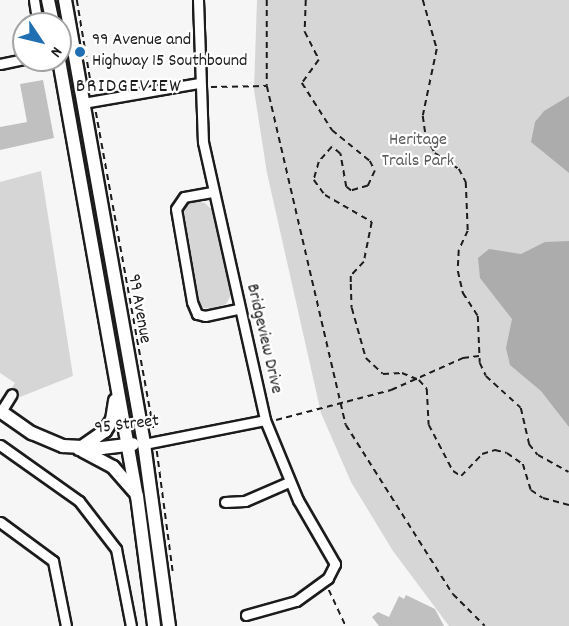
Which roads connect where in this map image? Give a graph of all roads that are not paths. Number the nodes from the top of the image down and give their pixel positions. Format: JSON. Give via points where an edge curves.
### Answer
{"nodes":[{"id":1,"x":65,"y":0,"type":"edge"},
{"id":2,"x":198,"y":0,"type":"edge"},
{"id":3,"x":61,"y":72,"type":"edge"},
{"id":4,"x":199,"y":85,"type":"junction"},
{"id":5,"x":83,"y":103,"type":"junction"},
{"id":6,"x":212,"y":192,"type":"junction"},
{"id":7,"x":239,"y":309,"type":"junction"},
{"id":8,"x":116,"y":386,"type":"junction"},
{"id":9,"x":12,"y":394,"type":"dead end"},
{"id":10,"x":0,"y":412,"type":"edge"},
{"id":11,"x":266,"y":422,"type":"junction"},
{"id":12,"x":127,"y":444,"type":"junction"},
{"id":13,"x":144,"y":444,"type":"junction"},
{"id":14,"x":0,"y":445,"type":"edge"},
{"id":15,"x":79,"y":449,"type":"junction"},
{"id":16,"x":289,"y":482,"type":"junction"},
{"id":17,"x":136,"y":496,"type":"junction"},
{"id":18,"x":225,"y":502,"type":"dead end"},
{"id":19,"x":0,"y":522,"type":"edge"},
{"id":20,"x":246,"y":615,"type":"dead end"},
{"id":21,"x":66,"y":626,"type":"edge"},
{"id":22,"x":131,"y":626,"type":"edge"},
{"id":23,"x":154,"y":626,"type":"edge"},
{"id":24,"x":169,"y":626,"type":"edge"}],
"edges":[{"from":1,"to":5,"type":"main road","name":"99 Avenue"},
{"from":2,"to":4,"type":"street","name":"Bridgeview Drive"},
{"from":3,"to":8,"type":"main road","name":"99 Avenue"},
{"from":4,"to":5,"type":"street"},
{"from":4,"to":6,"type":"street","name":"Bridgeview Drive"},
{"from":5,"to":13,"type":"main road","name":"99 Avenue"},
{"from":6,"to":7,"type":"street","name":"Bridgeview Drive"},
{"from":6,"to":7,"type":"street","via":[[184,197],[176,209],[192,302],[197,314],[205,316]]},
{"from":7,"to":11,"type":"street","name":"Bridgeview Drive"},
{"from":8,"to":12,"type":"main road","name":"99 Avenue"},
{"from":8,"to":15,"type":"main road","via":[[112,420],[105,431]]},
{"from":9,"to":10,"type":"street"},
{"from":10,"to":15,"type":"main road","name":"95 Street","via":[[53,443]]},
{"from":11,"to":13,"type":"street","name":"95 Street"},
{"from":11,"to":16,"type":"street","name":"Bridgeview Drive"},
{"from":12,"to":13,"type":"main road","name":"95 Street"},
{"from":12,"to":15,"type":"main road","name":"95 Street"},
{"from":12,"to":17,"type":"main road","name":"99 Avenue"},
{"from":13,"to":24,"type":"main road","name":"99 Avenue"},
{"from":14,"to":22,"type":"street","via":[[79,501],[116,549]]},
{"from":15,"to":17,"type":"main road","via":[[113,467]]},
{"from":16,"to":18,"type":"street","via":[[245,501]]},
{"from":16,"to":20,"type":"street","name":"Bridgeview Drive","via":[[335,564],[324,581],[296,601]]},
{"from":17,"to":23,"type":"main road","name":"99 Avenue"},
{"from":19,"to":21,"type":"street","via":[[53,561]]}]}
